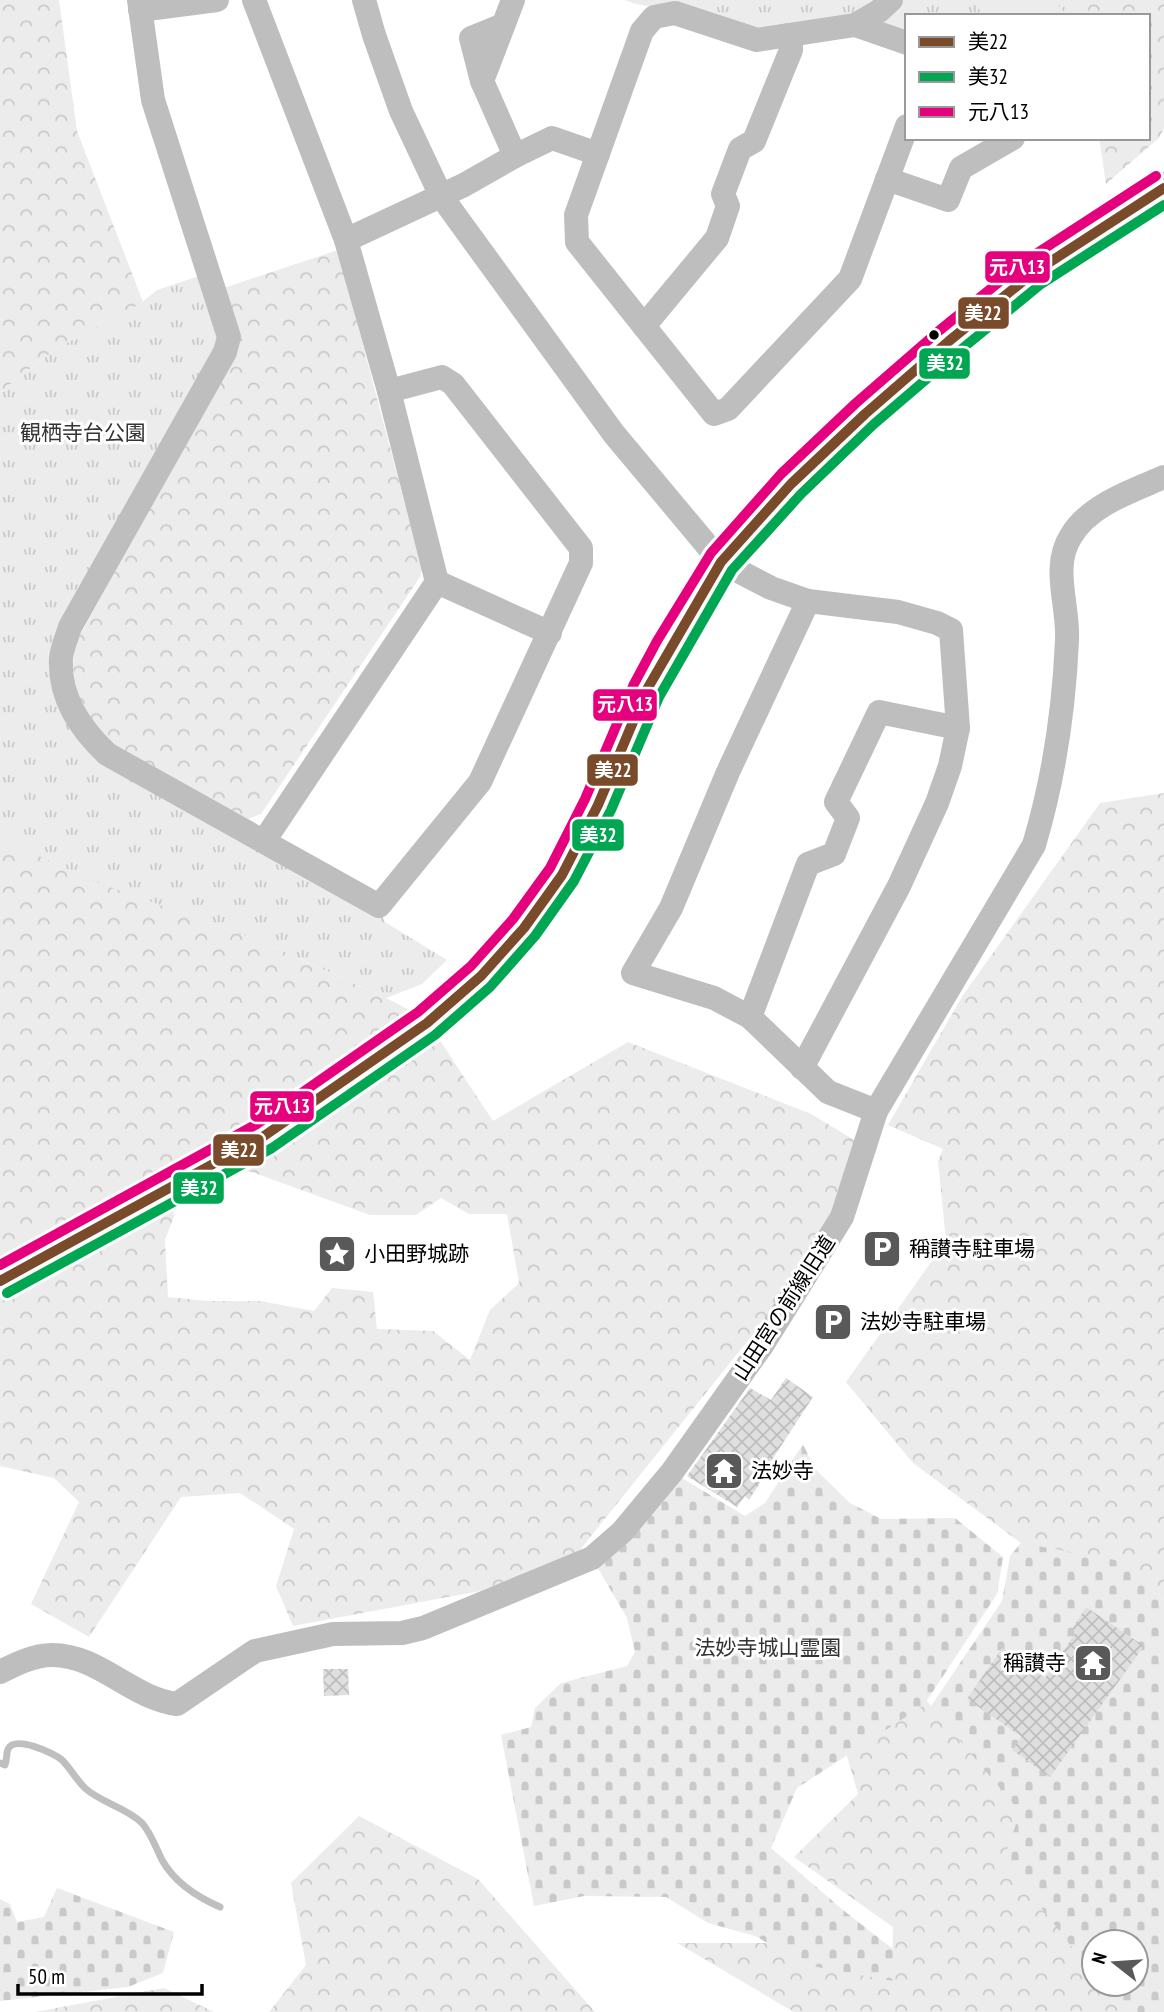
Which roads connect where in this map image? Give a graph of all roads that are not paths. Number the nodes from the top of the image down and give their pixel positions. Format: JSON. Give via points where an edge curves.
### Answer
{"nodes":[{"id":1,"x":217,"y":0,"type":"edge"},
{"id":2,"x":254,"y":0,"type":"edge"},
{"id":3,"x":364,"y":0,"type":"edge"},
{"id":4,"x":513,"y":0,"type":"edge"},
{"id":5,"x":891,"y":0,"type":"edge"},
{"id":6,"x":139,"y":5,"type":"edge"},
{"id":7,"x":855,"y":25,"type":"junction"},
{"id":8,"x":791,"y":36,"type":"junction"},
{"id":9,"x":905,"y":42,"type":"edge"},
{"id":10,"x":905,"y":131,"type":"edge"},
{"id":11,"x":1010,"y":140,"type":"edge"},
{"id":12,"x":598,"y":154,"type":"junction"},
{"id":13,"x":515,"y":156,"type":"junction"},
{"id":14,"x":887,"y":179,"type":"junction"},
{"id":15,"x":1164,"y":188,"type":"edge"},
{"id":16,"x":441,"y":195,"type":"junction"},
{"id":17,"x":346,"y":240,"type":"junction"},
{"id":18,"x":644,"y":326,"type":"junction"},
{"id":19,"x":389,"y":390,"type":"junction"},
{"id":20,"x":1164,"y":477,"type":"edge"},
{"id":21,"x":722,"y":562,"type":"junction"},
{"id":22,"x":437,"y":582,"type":"junction"},
{"id":23,"x":807,"y":601,"type":"junction"},
{"id":24,"x":550,"y":633,"type":"junction"},
{"id":25,"x":958,"y":728,"type":"junction"},
{"id":26,"x":264,"y":841,"type":"junction"},
{"id":27,"x":750,"y":1017,"type":"junction"},
{"id":28,"x":426,"y":1023,"type":"tunnel mouth"},
{"id":29,"x":802,"y":1068,"type":"junction"},
{"id":30,"x":877,"y":1111,"type":"junction"},
{"id":31,"x":0,"y":1672,"type":"edge"}],
"edges":[{"from":1,"to":6,"type":"street"},
{"from":2,"to":17,"type":"street"},
{"from":3,"to":16,"type":"street","via":[[401,111]]},
{"from":4,"to":13,"type":"street","via":[[503,24],[471,38],[482,81]]},
{"from":5,"to":7,"type":"street"},
{"from":6,"to":26,"type":"street","via":[[153,100],[229,337],[225,352],[70,627],[61,657],[63,684],[85,732],[107,754]]},
{"from":7,"to":8,"type":"street"},
{"from":7,"to":9,"type":"street"},
{"from":8,"to":12,"type":"street","via":[[757,40],[675,13],[654,17],[642,31]]},
{"from":8,"to":18,"type":"street","via":[[791,50],[754,141],[740,149],[723,194],[728,206],[717,238]]},
{"from":10,"to":14,"type":"street"},
{"from":11,"to":14,"type":"street","via":[[961,168],[948,200]]},
{"from":12,"to":13,"type":"street","via":[[552,138]]},
{"from":12,"to":18,"type":"street","via":[[576,215],[577,242]]},
{"from":13,"to":16,"type":"street"},
{"from":14,"to":18,"type":"street","via":[[850,279],[727,409],[715,414]]},
{"from":15,"to":21,"type":"main road","via":[[1033,273],[949,341],[790,484]]},
{"from":16,"to":17,"type":"street"},
{"from":16,"to":21,"type":"street","via":[[614,435]]},
{"from":17,"to":19,"type":"street"},
{"from":19,"to":22,"type":"street"},
{"from":19,"to":24,"type":"street","via":[[442,377],[453,384],[581,548],[581,563]]},
{"from":20,"to":30,"type":"street","name":"山田宮の前線旧道","via":[[1096,511],[1066,544],[1061,566],[1067,638],[1059,732],[1046,807],[1034,845]]},
{"from":21,"to":23,"type":"street"},
{"from":21,"to":28,"type":"main road","via":[[652,680],[562,875],[524,928],[481,976]]},
{"from":22,"to":24,"type":"street"},
{"from":22,"to":26,"type":"street"},
{"from":23,"to":25,"type":"street","via":[[898,612],[951,631]]},
{"from":23,"to":27,"type":"street","via":[[671,908],[634,973],[714,998]]},
{"from":24,"to":26,"type":"street","via":[[480,782],[379,906]]},
{"from":25,"to":27,"type":"street","via":[[879,712],[836,802],[848,818],[834,854],[808,864]]},
{"from":25,"to":29,"type":"street","via":[[937,803],[899,886]]},
{"from":27,"to":29,"type":"street"},
{"from":29,"to":30,"type":"street","via":[[828,1092]]},
{"from":30,"to":31,"type":"street","name":"山田宮の前線旧道","via":[[847,1203],[763,1344],[673,1472],[622,1532],[592,1558],[423,1628],[402,1633],[333,1634],[254,1651],[177,1704],[141,1693],[83,1661],[51,1655],[24,1660]]}]}
